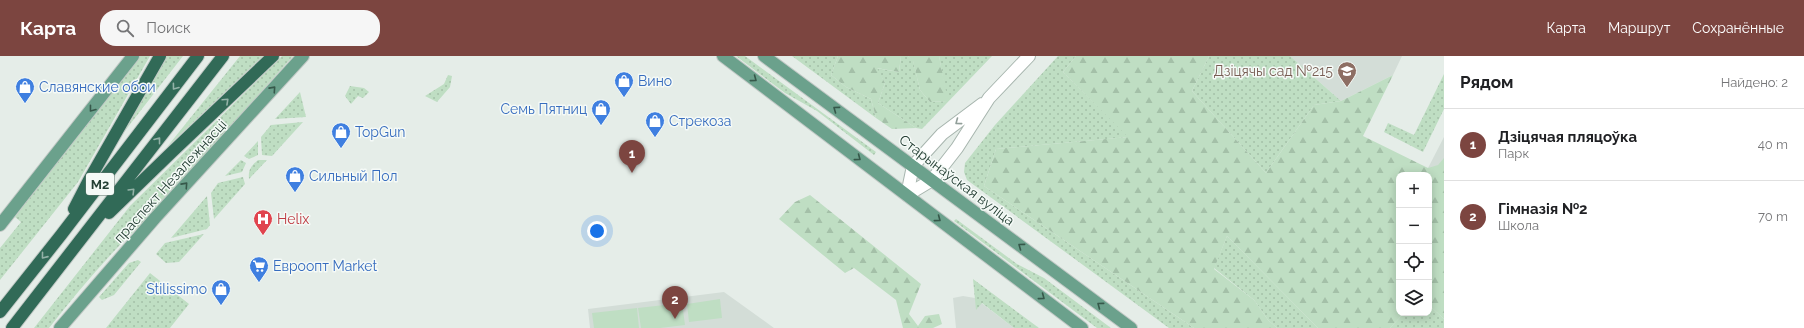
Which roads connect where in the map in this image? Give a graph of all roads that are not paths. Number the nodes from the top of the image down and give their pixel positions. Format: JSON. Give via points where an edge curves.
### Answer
{"nodes":[{"id":1,"x":133,"y":56,"type":"edge"},
{"id":2,"x":160,"y":56,"type":"edge"},
{"id":3,"x":198,"y":56,"type":"edge"},
{"id":4,"x":223,"y":56,"type":"edge"},
{"id":5,"x":273,"y":56,"type":"edge"},
{"id":6,"x":303,"y":56,"type":"edge"},
{"id":7,"x":723,"y":56,"type":"edge"},
{"id":8,"x":764,"y":56,"type":"edge"},
{"id":9,"x":1029,"y":56,"type":"edge"},
{"id":10,"x":989,"y":98,"type":"junction"},
{"id":11,"x":913,"y":166,"type":"junction"},
{"id":12,"x":932,"y":180,"type":"junction"},
{"id":13,"x":907,"y":195,"type":"junction"},
{"id":14,"x":2,"y":223,"type":"edge"},
{"id":15,"x":61,"y":235,"type":"junction"},
{"id":16,"x":74,"y":248,"type":"junction"},
{"id":17,"x":0,"y":312,"type":"edge"},
{"id":18,"x":12,"y":328,"type":"edge"},
{"id":19,"x":60,"y":328,"type":"edge"},
{"id":20,"x":1082,"y":328,"type":"edge"},
{"id":21,"x":1131,"y":328,"type":"edge"}],
"edges":[{"from":1,"to":14,"type":"main road","one_way":true},
{"from":2,"to":15,"type":"highway","via":[[89,180]]},
{"from":3,"to":15,"type":"highway","number":"М2","one_way":true},
{"from":16,"to":4,"type":"highway","name":"праспект Незалежнасці","number":"М2","one_way":true},
{"from":16,"to":5,"type":"highway","one_way":true},
{"from":19,"to":6,"type":"main road","name":"праспект Незалежнасці","one_way":true,"via":[[160,212]]},
{"from":7,"to":13,"type":"main road","one_way":true},
{"from":11,"to":8,"type":"main road","name":"Старынаўская вуліца","one_way":true},
{"from":9,"to":10,"type":"street"},
{"from":10,"to":11,"type":"street","one_way":true,"via":[[942,134]]},
{"from":10,"to":12,"type":"street","via":[[957,148]]},
{"from":11,"to":12,"type":"main road","name":"Старынаўская вуліца"},
{"from":11,"to":13,"type":"street"},
{"from":12,"to":13,"type":"street"},
{"from":21,"to":12,"type":"main road","name":"Старынаўская вуліца","one_way":true},
{"from":13,"to":20,"type":"main road","one_way":true},
{"from":15,"to":17,"type":"highway","number":"М2","one_way":true},
{"from":16,"to":18,"type":"highway","name":"праспект Незалежнасці","number":"М2"}]}
